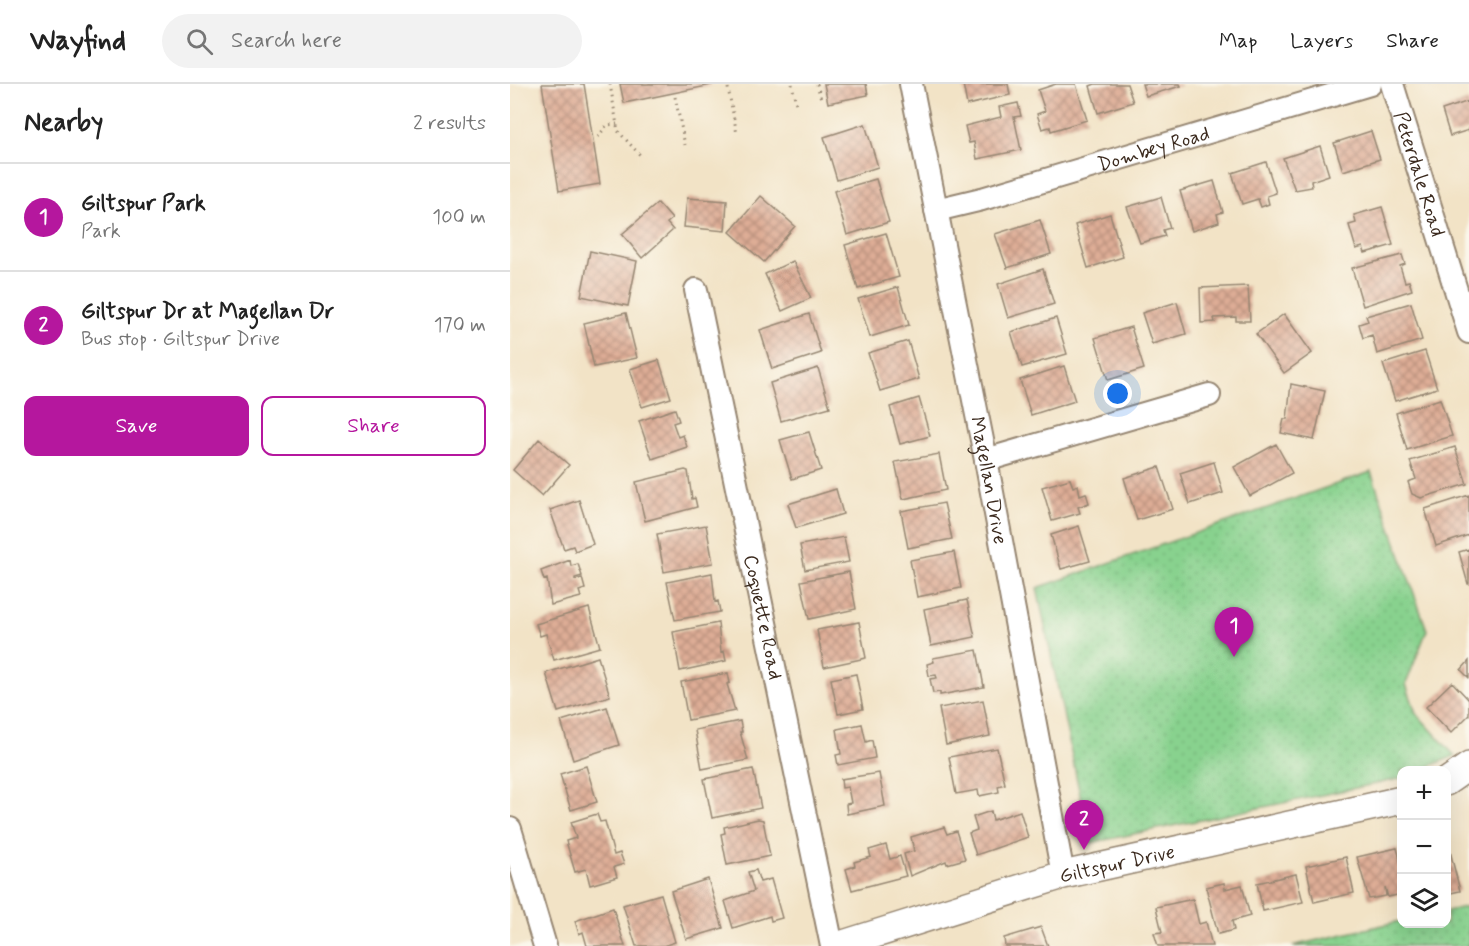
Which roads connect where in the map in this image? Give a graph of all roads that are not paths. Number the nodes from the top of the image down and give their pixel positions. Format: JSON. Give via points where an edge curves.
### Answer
{"nodes":[{"id":1,"x":911,"y":84,"type":"edge"},
{"id":2,"x":1370,"y":84,"type":"edge"},
{"id":3,"x":1392,"y":84,"type":"edge"},
{"id":4,"x":936,"y":210,"type":"junction"},
{"id":5,"x":696,"y":290,"type":"dead end"},
{"id":6,"x":1469,"y":332,"type":"edge"},
{"id":7,"x":1209,"y":395,"type":"dead end"},
{"id":8,"x":986,"y":460,"type":"junction"},
{"id":9,"x":1469,"y":766,"type":"edge"},
{"id":10,"x":1451,"y":779,"type":"edge"},
{"id":11,"x":1397,"y":801,"type":"edge"},
{"id":12,"x":510,"y":829,"type":"edge"},
{"id":13,"x":1064,"y":875,"type":"junction"},
{"id":14,"x":545,"y":946,"type":"edge"},
{"id":15,"x":831,"y":946,"type":"edge"},
{"id":16,"x":837,"y":946,"type":"edge"}],
"edges":[{"from":1,"to":4,"type":"street","name":"Magellan Drive"},
{"from":2,"to":4,"type":"street","name":"Dombey Road"},
{"from":3,"to":6,"type":"street","name":"Peterdale Road"},
{"from":4,"to":8,"type":"street","name":"Magellan Drive"},
{"from":5,"to":15,"type":"street","name":"Coquette Road"},
{"from":7,"to":8,"type":"street"},
{"from":8,"to":13,"type":"street","name":"Magellan Drive"},
{"from":9,"to":10,"type":"street"},
{"from":11,"to":13,"type":"street","name":"Giltspur Drive"},
{"from":12,"to":14,"type":"street"},
{"from":13,"to":16,"type":"street","name":"Giltspur Drive"}]}
